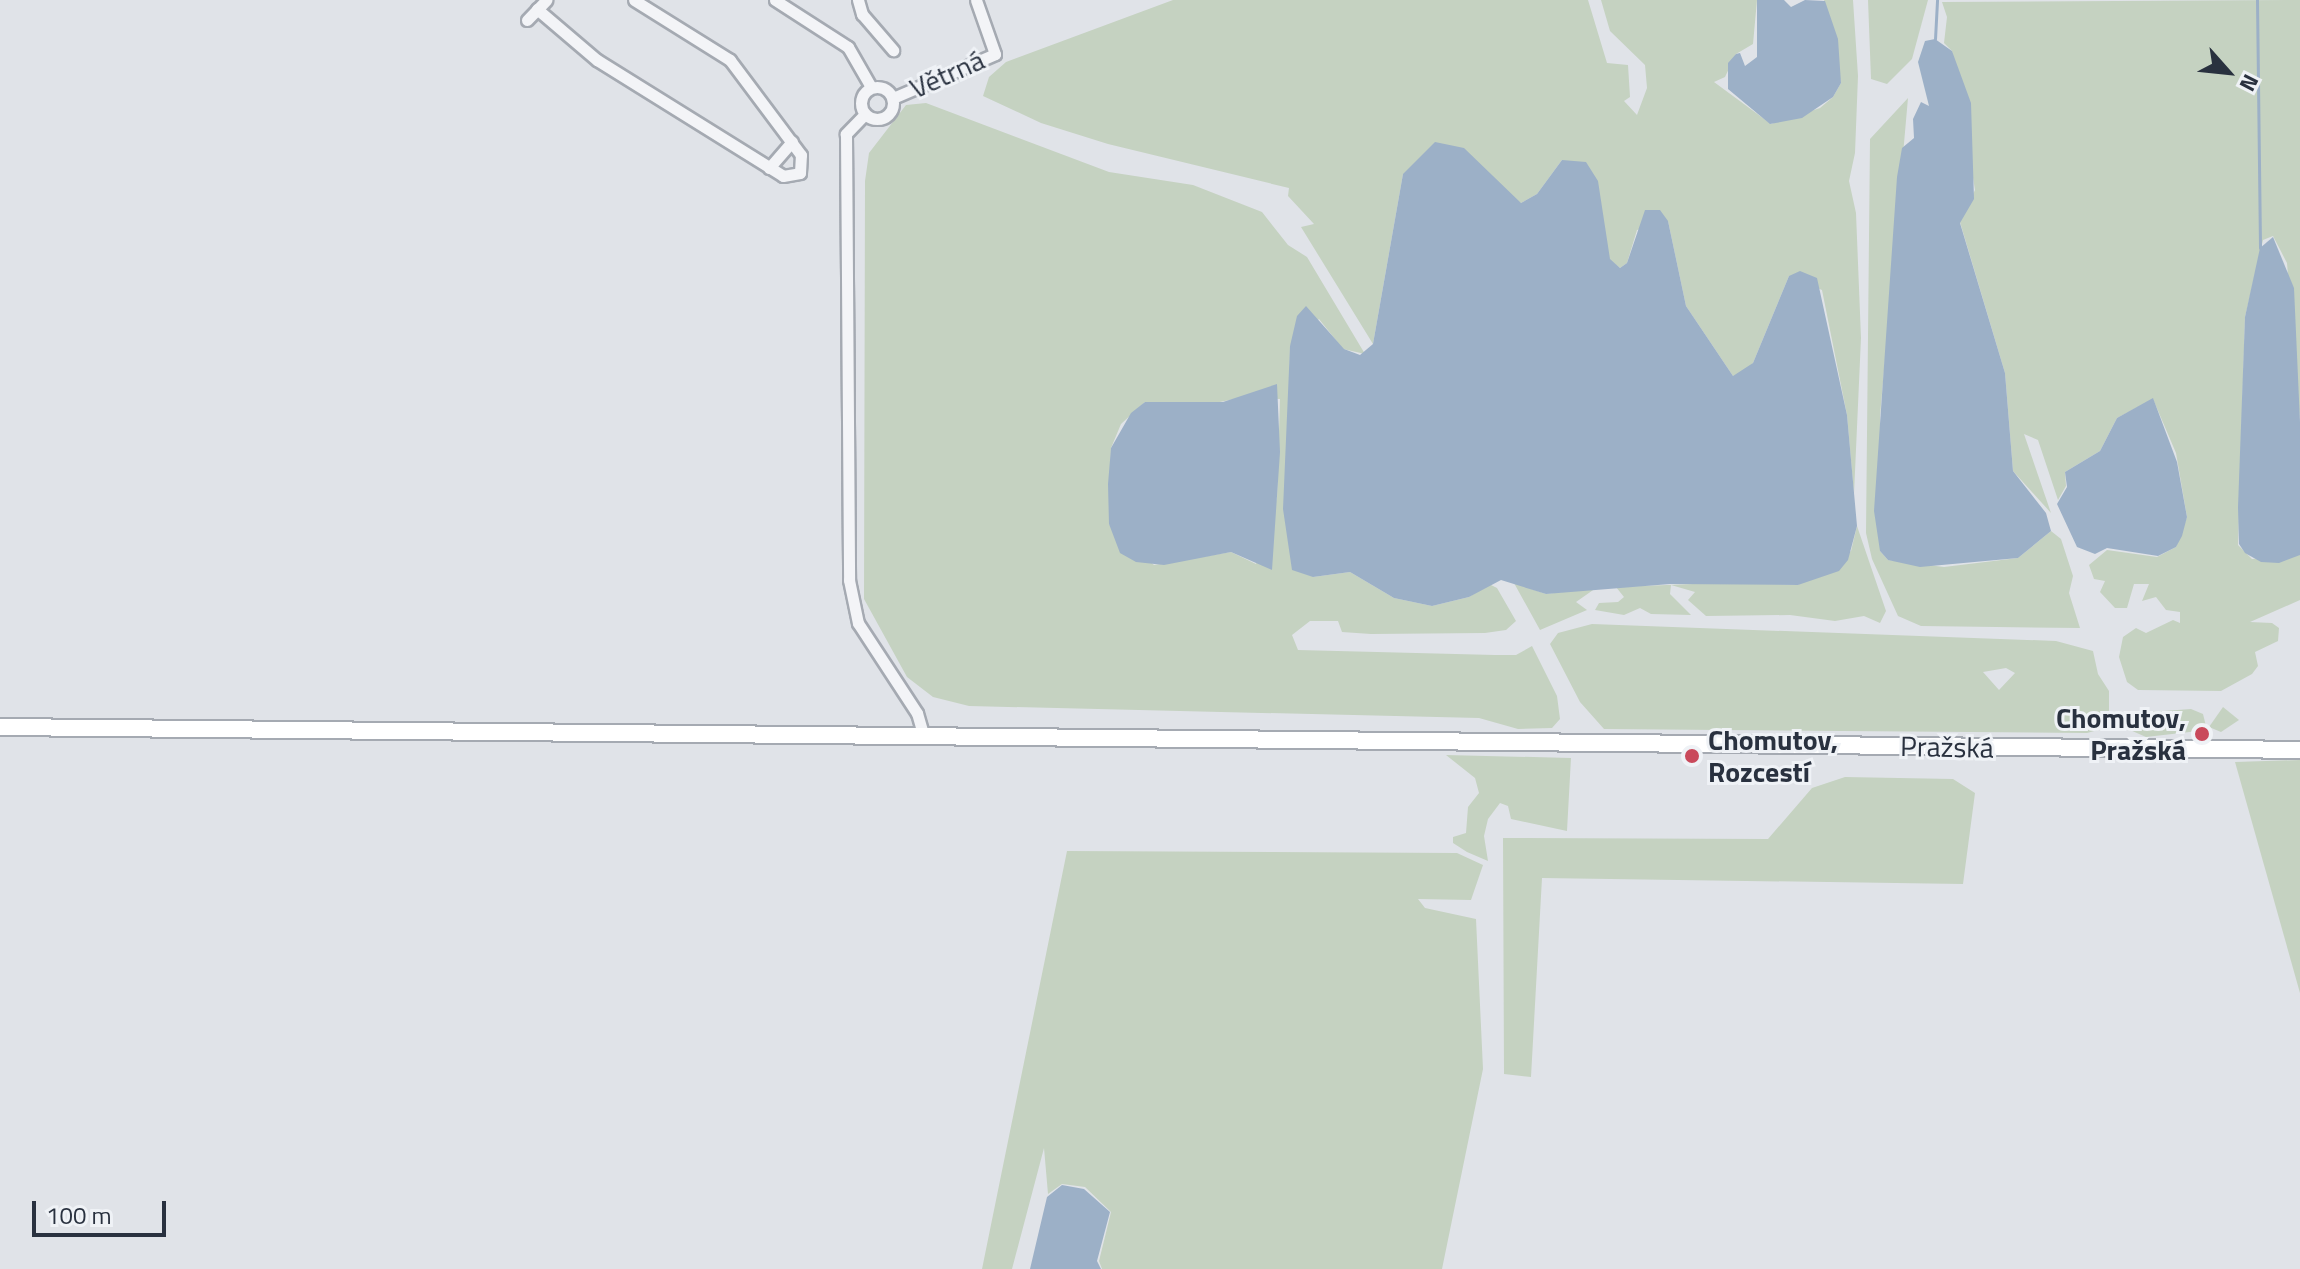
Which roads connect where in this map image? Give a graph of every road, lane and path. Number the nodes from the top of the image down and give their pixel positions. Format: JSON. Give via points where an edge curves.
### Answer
{"nodes":[{"id":1,"x":634,"y":0,"type":"edge"},
{"id":2,"x":775,"y":0,"type":"edge"},
{"id":3,"x":858,"y":0,"type":"edge"},
{"id":4,"x":976,"y":0,"type":"edge"},
{"id":5,"x":542,"y":4,"type":"edge"},
{"id":6,"x":527,"y":20,"type":"dead end"},
{"id":7,"x":893,"y":50,"type":"dead end"},
{"id":8,"x":871,"y":87,"type":"junction"},
{"id":9,"x":893,"y":98,"type":"junction"},
{"id":10,"x":865,"y":114,"type":"junction"},
{"id":11,"x":792,"y":142,"type":"junction"},
{"id":12,"x":769,"y":168,"type":"junction"},
{"id":13,"x":0,"y":727,"type":"edge"},
{"id":14,"x":924,"y":737,"type":"junction"},
{"id":15,"x":2300,"y":750,"type":"edge"}],
"edges":[{"from":1,"to":11,"type":"street","via":[[730,60]]},
{"from":2,"to":8,"type":"street","via":[[848,47]]},
{"from":3,"to":7,"type":"street","via":[[862,14]]},
{"from":4,"to":9,"type":"street","name":"Větrná","via":[[995,54]]},
{"from":5,"to":6,"type":"street"},
{"from":5,"to":12,"type":"street","via":[[597,60]]},
{"from":8,"to":9,"type":"street","via":[[884,87]]},
{"from":8,"to":10,"type":"street","via":[[862,97]]},
{"from":9,"to":10,"type":"street","via":[[886,116]]},
{"from":10,"to":14,"type":"street","via":[[846,134],[849,580],[858,623],[917,713]]},
{"from":11,"to":12,"type":"street"},
{"from":11,"to":12,"type":"street","via":[[803,160],[800,173],[787,178]]},
{"from":13,"to":14,"type":"main road","name":"Pražská"},
{"from":14,"to":15,"type":"main road","name":"Pražská"}]}
